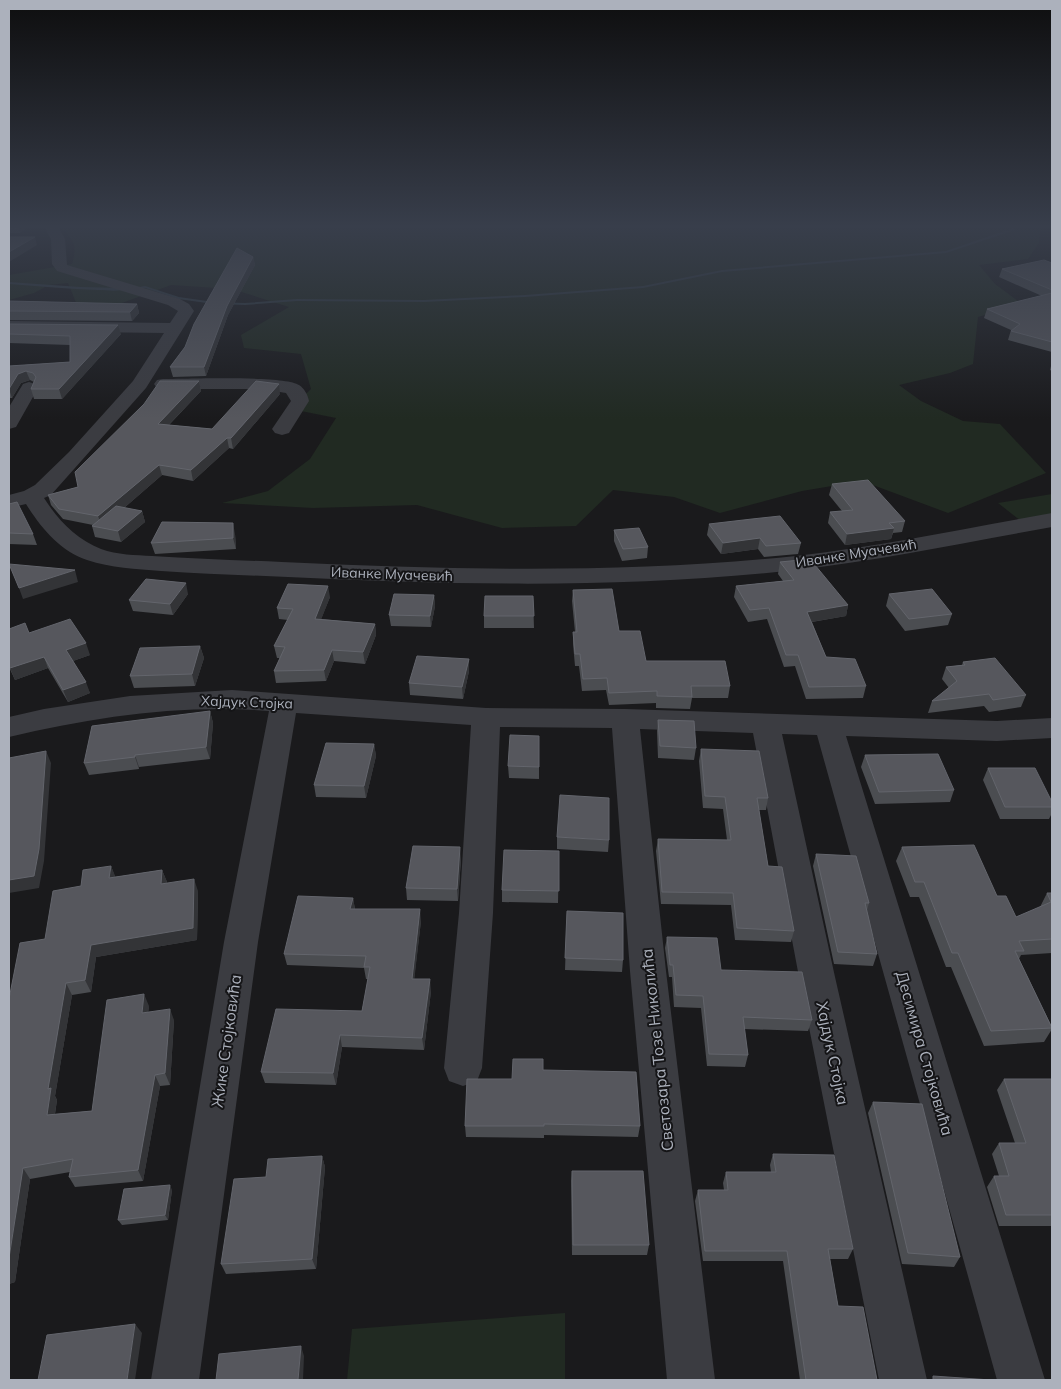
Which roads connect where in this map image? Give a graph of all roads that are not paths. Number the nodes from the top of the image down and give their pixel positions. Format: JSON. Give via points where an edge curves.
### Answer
{"nodes":[{"id":1,"x":131,"y":290,"type":"edge"},
{"id":2,"x":9,"y":326,"type":"edge"},
{"id":3,"x":174,"y":328,"type":"junction"},
{"id":4,"x":140,"y":384,"type":"junction"},
{"id":5,"x":29,"y":388,"type":"edge"},
{"id":6,"x":9,"y":423,"type":"edge"},
{"id":7,"x":282,"y":429,"type":"dead end"},
{"id":8,"x":32,"y":496,"type":"junction"},
{"id":9,"x":9,"y":502,"type":"edge"},
{"id":10,"x":1052,"y":520,"type":"edge"},
{"id":11,"x":284,"y":703,"type":"junction"},
{"id":12,"x":486,"y":717,"type":"junction"},
{"id":13,"x":624,"y":719,"type":"junction"},
{"id":14,"x":766,"y":724,"type":"junction"},
{"id":15,"x":9,"y":727,"type":"edge"},
{"id":16,"x":829,"y":727,"type":"junction"},
{"id":17,"x":1052,"y":728,"type":"edge"},
{"id":18,"x":463,"y":1068,"type":"dead end"},
{"id":19,"x":176,"y":1380,"type":"edge"},
{"id":20,"x":691,"y":1380,"type":"edge"},
{"id":21,"x":903,"y":1380,"type":"edge"},
{"id":22,"x":1021,"y":1380,"type":"edge"}],
"edges":[{"from":1,"to":3,"type":"street","via":[[185,308],[185,314]]},
{"from":2,"to":3,"type":"street"},
{"from":3,"to":4,"type":"street"},
{"from":4,"to":7,"type":"street","via":[[262,384],[292,388],[300,401]]},
{"from":4,"to":8,"type":"street","via":[[76,456],[43,490]]},
{"from":5,"to":6,"type":"street"},
{"from":8,"to":9,"type":"street"},
{"from":8,"to":10,"type":"street","name":"Иванке Муачевић","via":[[43,516],[75,547],[109,559],[392,575],[638,574],[785,564],[894,549]]},
{"from":11,"to":12,"type":"street","name":"Хајдук Стојка"},
{"from":11,"to":15,"type":"street","name":"Хајдук Стојка","via":[[232,698],[156,703]]},
{"from":11,"to":19,"type":"street","name":"Жике Стојковића","via":[[241,942]]},
{"from":12,"to":13,"type":"street","name":"Хајдук Стојка"},
{"from":12,"to":18,"type":"street","via":[[476,913]]},
{"from":13,"to":14,"type":"street","name":"Хајдук Стојка"},
{"from":13,"to":20,"type":"street","name":"Светозара Тозе Николића"},
{"from":14,"to":16,"type":"street","name":"Хајдук Стојка"},
{"from":14,"to":21,"type":"street","name":"Хајдук Стојка"},
{"from":16,"to":17,"type":"street","name":"Хајдук Стојка","via":[[997,731]]},
{"from":16,"to":22,"type":"street","name":"Десимира Стојковића"}]}
